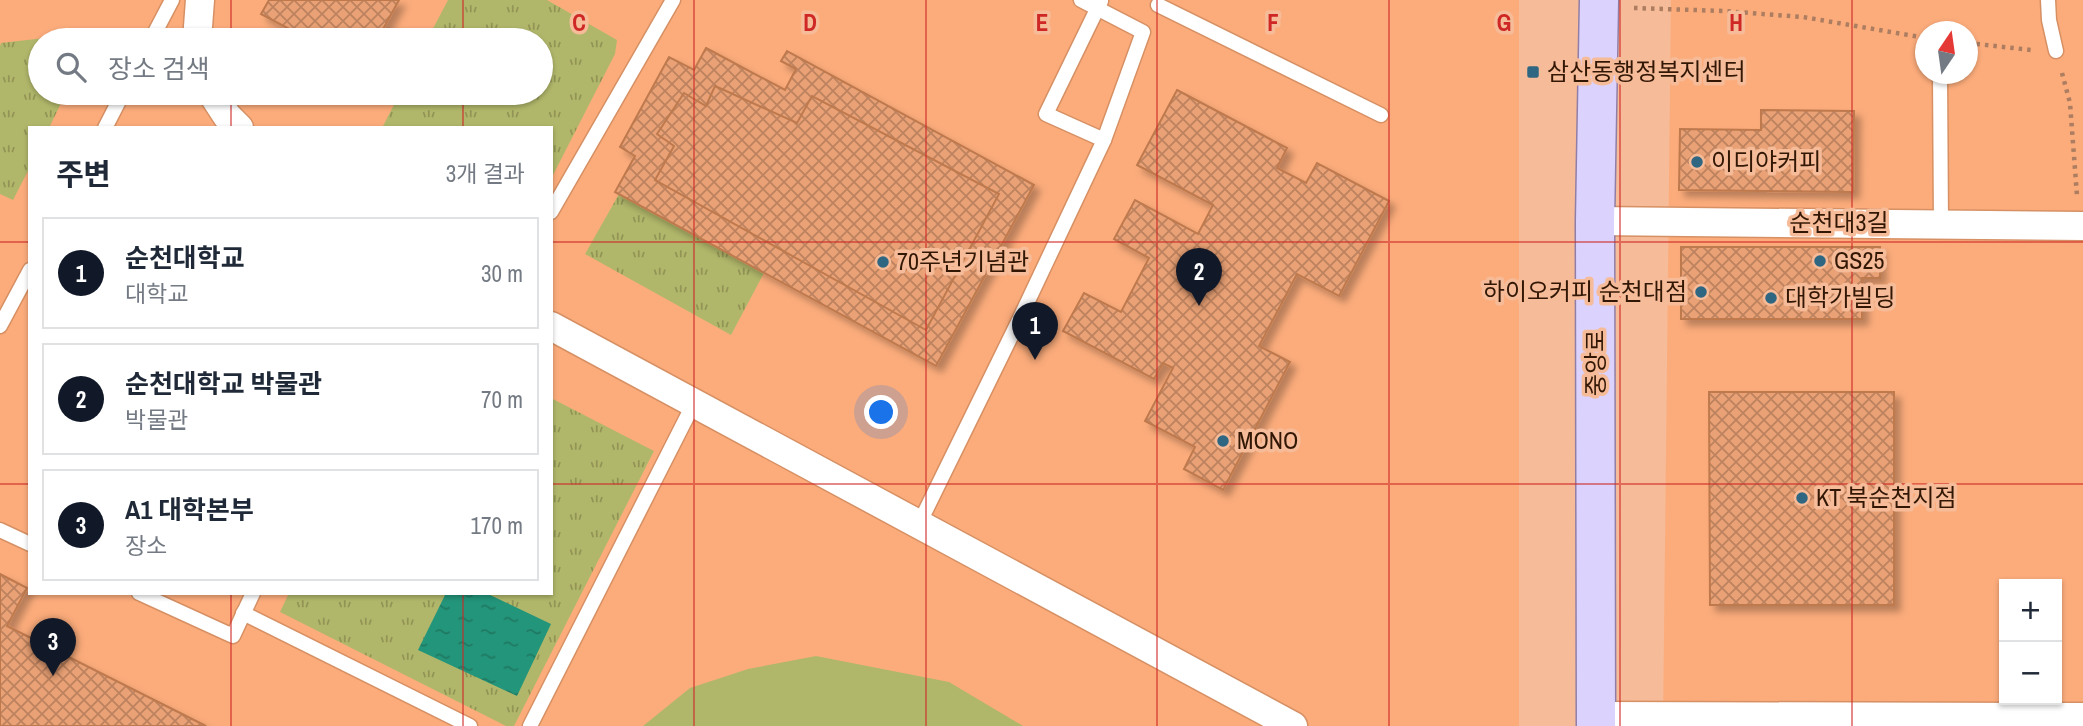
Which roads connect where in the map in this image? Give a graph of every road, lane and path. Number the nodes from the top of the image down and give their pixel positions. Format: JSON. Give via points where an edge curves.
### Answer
{"nodes":[{"id":1,"x":173,"y":0,"type":"edge"},
{"id":2,"x":201,"y":0,"type":"edge"},
{"id":3,"x":673,"y":0,"type":"edge"},
{"id":4,"x":1082,"y":0,"type":"edge"},
{"id":5,"x":2048,"y":0,"type":"edge"},
{"id":6,"x":1099,"y":4,"type":"edge"},
{"id":7,"x":1599,"y":4,"type":"edge"},
{"id":8,"x":1158,"y":5,"type":"dead end"},
{"id":9,"x":158,"y":28,"type":"edge"},
{"id":10,"x":198,"y":28,"type":"edge"},
{"id":11,"x":1915,"y":35,"type":"edge"},
{"id":12,"x":1978,"y":44,"type":"edge"},
{"id":13,"x":2056,"y":51,"type":"junction"},
{"id":14,"x":1940,"y":84,"type":"edge"},
{"id":15,"x":117,"y":105,"type":"edge"},
{"id":16,"x":220,"y":105,"type":"edge"},
{"id":17,"x":1381,"y":115,"type":"dead end"},
{"id":18,"x":106,"y":126,"type":"edge"},
{"id":19,"x":237,"y":126,"type":"edge"},
{"id":20,"x":1104,"y":140,"type":"junction"},
{"id":21,"x":553,"y":209,"type":"edge"},
{"id":22,"x":1595,"y":221,"type":"junction"},
{"id":23,"x":1941,"y":224,"type":"junction"},
{"id":24,"x":2082,"y":226,"type":"edge"},
{"id":25,"x":28,"y":274,"type":"edge"},
{"id":26,"x":0,"y":326,"type":"edge"},
{"id":27,"x":553,"y":327,"type":"edge"},
{"id":28,"x":694,"y":403,"type":"junction"},
{"id":29,"x":919,"y":524,"type":"junction"},
{"id":30,"x":0,"y":530,"type":"edge"},
{"id":31,"x":28,"y":543,"type":"edge"},
{"id":32,"x":143,"y":595,"type":"edge"},
{"id":33,"x":252,"y":595,"type":"edge"},
{"id":34,"x":243,"y":613,"type":"junction"},
{"id":35,"x":2083,"y":717,"type":"edge"},
{"id":36,"x":1590,"y":723,"type":"edge"},
{"id":37,"x":470,"y":726,"type":"edge"},
{"id":38,"x":530,"y":726,"type":"edge"},
{"id":39,"x":1293,"y":726,"type":"edge"}],
"edges":[{"from":1,"to":9,"type":"lane"},
{"from":2,"to":10,"type":"street"},
{"from":3,"to":21,"type":"lane"},
{"from":4,"to":6,"type":"lane"},
{"from":5,"to":13,"type":"lane"},
{"from":6,"to":20,"type":"lane","via":[[1143,32]]},
{"from":6,"to":20,"type":"lane","via":[[1046,114]]},
{"from":7,"to":11,"type":"path","via":[[1803,16]]},
{"from":7,"to":22,"type":"main road","name":"중앙로"},
{"from":8,"to":17,"type":"lane"},
{"from":12,"to":13,"type":"path"},
{"from":13,"to":24,"type":"path","via":[[2070,103]]},
{"from":14,"to":23,"type":"lane"},
{"from":15,"to":18,"type":"lane"},
{"from":16,"to":19,"type":"street"},
{"from":20,"to":29,"type":"lane"},
{"from":22,"to":23,"type":"street","name":"순천대3길"},
{"from":22,"to":36,"type":"main road","name":"중앙로"},
{"from":23,"to":24,"type":"street","name":"순천대3길"},
{"from":25,"to":26,"type":"lane"},
{"from":27,"to":28,"type":"street"},
{"from":28,"to":29,"type":"street"},
{"from":28,"to":38,"type":"lane"},
{"from":29,"to":39,"type":"street"},
{"from":30,"to":31,"type":"lane"},
{"from":32,"to":34,"type":"lane","via":[[233,636]]},
{"from":33,"to":34,"type":"lane"},
{"from":34,"to":37,"type":"lane"},
{"from":35,"to":36,"type":"street"}]}
